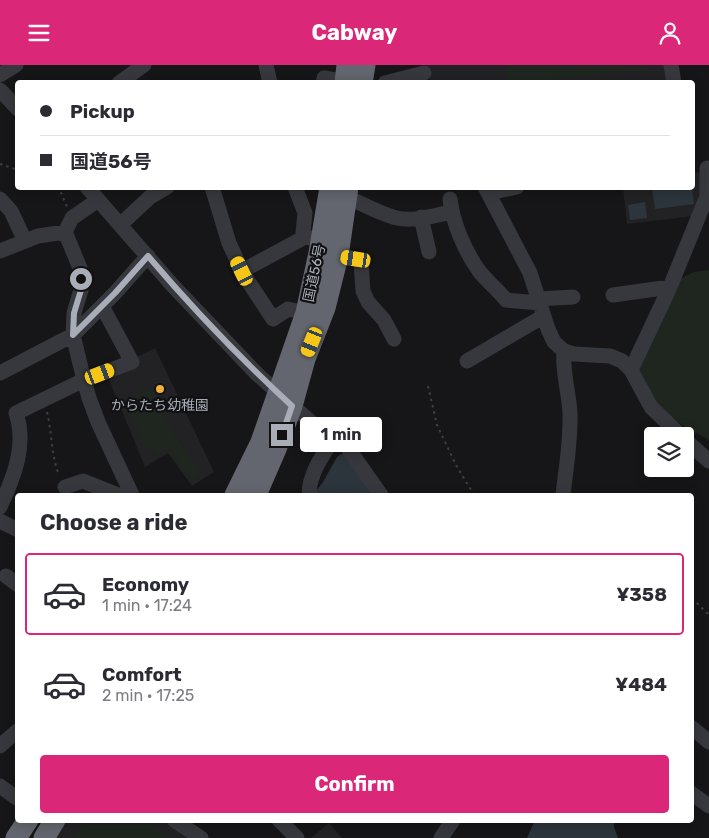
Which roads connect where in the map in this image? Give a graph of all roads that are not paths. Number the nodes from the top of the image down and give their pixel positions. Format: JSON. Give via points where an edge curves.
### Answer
{"nodes":[{"id":1,"x":16,"y":65,"type":"edge"},
{"id":2,"x":266,"y":65,"type":"edge"},
{"id":3,"x":365,"y":65,"type":"edge"},
{"id":4,"x":672,"y":65,"type":"edge"},
{"id":5,"x":138,"y":73,"type":"edge"},
{"id":6,"x":424,"y":73,"type":"edge"},
{"id":7,"x":0,"y":75,"type":"edge"},
{"id":8,"x":350,"y":79,"type":"edge"},
{"id":9,"x":125,"y":80,"type":"edge"},
{"id":10,"x":269,"y":80,"type":"edge"},
{"id":11,"x":324,"y":80,"type":"edge"},
{"id":12,"x":397,"y":80,"type":"edge"},
{"id":13,"x":674,"y":80,"type":"edge"},
{"id":14,"x":0,"y":91,"type":"edge"},
{"id":15,"x":15,"y":106,"type":"edge"},
{"id":16,"x":703,"y":168,"type":"edge"},
{"id":17,"x":90,"y":190,"type":"edge"},
{"id":18,"x":162,"y":190,"type":"edge"},
{"id":19,"x":213,"y":190,"type":"edge"},
{"id":20,"x":296,"y":190,"type":"edge"},
{"id":21,"x":487,"y":190,"type":"edge"},
{"id":22,"x":342,"y":191,"type":"edge"},
{"id":23,"x":0,"y":199,"type":"edge"},
{"id":24,"x":98,"y":200,"type":"junction"},
{"id":25,"x":422,"y":217,"type":"junction"},
{"id":26,"x":120,"y":225,"type":"junction"},
{"id":27,"x":65,"y":232,"type":"junction"},
{"id":28,"x":313,"y":238,"type":"junction"},
{"id":29,"x":25,"y":241,"type":"junction"},
{"id":30,"x":0,"y":251,"type":"edge"},
{"id":31,"x":429,"y":252,"type":"dead end"},
{"id":32,"x":148,"y":256,"type":"junction"},
{"id":33,"x":338,"y":256,"type":"junction"},
{"id":34,"x":242,"y":271,"type":"junction"},
{"id":35,"x":670,"y":287,"type":"junction"},
{"id":36,"x":614,"y":295,"type":"dead end"},
{"id":37,"x":573,"y":297,"type":"dead end"},
{"id":38,"x":102,"y":306,"type":"junction"},
{"id":39,"x":541,"y":306,"type":"junction"},
{"id":40,"x":306,"y":313,"type":"junction"},
{"id":41,"x":73,"y":335,"type":"junction"},
{"id":42,"x":394,"y":339,"type":"dead end"},
{"id":43,"x":564,"y":351,"type":"junction"},
{"id":44,"x":467,"y":361,"type":"dead end"},
{"id":45,"x":632,"y":370,"type":"junction"},
{"id":46,"x":0,"y":373,"type":"edge"},
{"id":47,"x":84,"y":380,"type":"junction"},
{"id":48,"x":285,"y":400,"type":"junction"},
{"id":49,"x":671,"y":427,"type":"edge"},
{"id":50,"x":336,"y":435,"type":"junction"},
{"id":51,"x":694,"y":448,"type":"edge"},
{"id":52,"x":709,"y":461,"type":"edge"},
{"id":53,"x":66,"y":487,"type":"road end"},
{"id":54,"x":110,"y":493,"type":"edge"},
{"id":55,"x":131,"y":493,"type":"edge"},
{"id":56,"x":236,"y":493,"type":"edge"},
{"id":57,"x":257,"y":493,"type":"edge"},
{"id":58,"x":309,"y":493,"type":"edge"},
{"id":59,"x":381,"y":493,"type":"edge"},
{"id":60,"x":563,"y":493,"type":"edge"},
{"id":61,"x":0,"y":507,"type":"edge"},
{"id":62,"x":0,"y":521,"type":"edge"},
{"id":63,"x":15,"y":528,"type":"edge"},
{"id":64,"x":694,"y":730,"type":"edge"},
{"id":65,"x":15,"y":733,"type":"edge"},
{"id":66,"x":709,"y":742,"type":"edge"},
{"id":67,"x":0,"y":746,"type":"edge"},
{"id":68,"x":0,"y":786,"type":"edge"},
{"id":69,"x":694,"y":795,"type":"edge"},
{"id":70,"x":15,"y":797,"type":"edge"},
{"id":71,"x":709,"y":806,"type":"edge"},
{"id":72,"x":26,"y":823,"type":"edge"},
{"id":73,"x":178,"y":823,"type":"edge"},
{"id":74,"x":282,"y":823,"type":"edge"},
{"id":75,"x":451,"y":823,"type":"edge"},
{"id":76,"x":16,"y":838,"type":"edge"},
{"id":77,"x":201,"y":838,"type":"edge"},
{"id":78,"x":297,"y":838,"type":"edge"},
{"id":79,"x":441,"y":838,"type":"edge"}],
"edges":[{"from":1,"to":7,"type":"street"},
{"from":2,"to":10,"type":"street"},
{"from":3,"to":8,"type":"highway"},
{"from":4,"to":13,"type":"street"},
{"from":5,"to":9,"type":"street"},
{"from":6,"to":12,"type":"street"},
{"from":8,"to":11,"type":"street"},
{"from":14,"to":15,"type":"street"},
{"from":16,"to":35,"type":"street","via":[[707,196]]},
{"from":17,"to":24,"type":"street"},
{"from":18,"to":26,"type":"street"},
{"from":19,"to":34,"type":"street","via":[[229,243]]},
{"from":20,"to":28,"type":"street","via":[[305,213],[303,232]]},
{"from":21,"to":39,"type":"street","via":[[530,273]]},
{"from":22,"to":25,"type":"street","via":[[382,213],[399,218]]},
{"from":22,"to":28,"type":"highway","name":"国道56号"},
{"from":22,"to":33,"type":"highway","name":"国道56号"},
{"from":23,"to":29,"type":"street"},
{"from":24,"to":26,"type":"street"},
{"from":24,"to":27,"type":"street","via":[[72,218]]},
{"from":25,"to":31,"type":"street"},
{"from":25,"to":39,"type":"street","via":[[451,206],[458,231],[479,271],[506,300]]},
{"from":26,"to":32,"type":"street"},
{"from":27,"to":29,"type":"street"},
{"from":27,"to":41,"type":"street","via":[[80,268],[81,290],[74,313]]},
{"from":28,"to":34,"type":"street"},
{"from":28,"to":40,"type":"highway","name":"国道56号"},
{"from":29,"to":30,"type":"street"},
{"from":32,"to":38,"type":"street"},
{"from":32,"to":48,"type":"street","via":[[174,287]]},
{"from":33,"to":42,"type":"street","via":[[361,262],[363,291]]},
{"from":33,"to":48,"type":"highway","name":"国道56号","via":[[325,309]]},
{"from":34,"to":40,"type":"street","via":[[273,319],[288,309]]},
{"from":35,"to":36,"type":"street"},
{"from":35,"to":45,"type":"street"},
{"from":37,"to":39,"type":"street"},
{"from":38,"to":41,"type":"street"},
{"from":38,"to":47,"type":"street","via":[[132,362]]},
{"from":39,"to":43,"type":"street","via":[[554,342]]},
{"from":39,"to":44,"type":"street"},
{"from":40,"to":48,"type":"highway","name":"国道56号"},
{"from":41,"to":46,"type":"street"},
{"from":41,"to":47,"type":"street"},
{"from":43,"to":45,"type":"street","via":[[610,356]]},
{"from":43,"to":60,"type":"street","via":[[570,424]]},
{"from":45,"to":49,"type":"street","via":[[651,407]]},
{"from":47,"to":55,"type":"street","via":[[98,422]]},
{"from":47,"to":61,"type":"street","via":[[16,413],[21,426],[19,457]]},
{"from":48,"to":50,"type":"street","via":[[312,423]]},
{"from":48,"to":56,"type":"highway","name":"国道56号"},
{"from":48,"to":57,"type":"highway","name":"国道56号","via":[[276,449]]},
{"from":50,"to":58,"type":"street","via":[[316,468]]},
{"from":50,"to":59,"type":"street","via":[[344,441]]},
{"from":51,"to":52,"type":"street"},
{"from":53,"to":54,"type":"street","via":[[83,481]]},
{"from":62,"to":63,"type":"street"},
{"from":64,"to":66,"type":"street"},
{"from":65,"to":67,"type":"street"},
{"from":68,"to":70,"type":"street"},
{"from":69,"to":71,"type":"street"},
{"from":72,"to":76,"type":"highway"},
{"from":73,"to":77,"type":"street"},
{"from":74,"to":78,"type":"street"},
{"from":75,"to":79,"type":"street"}]}
